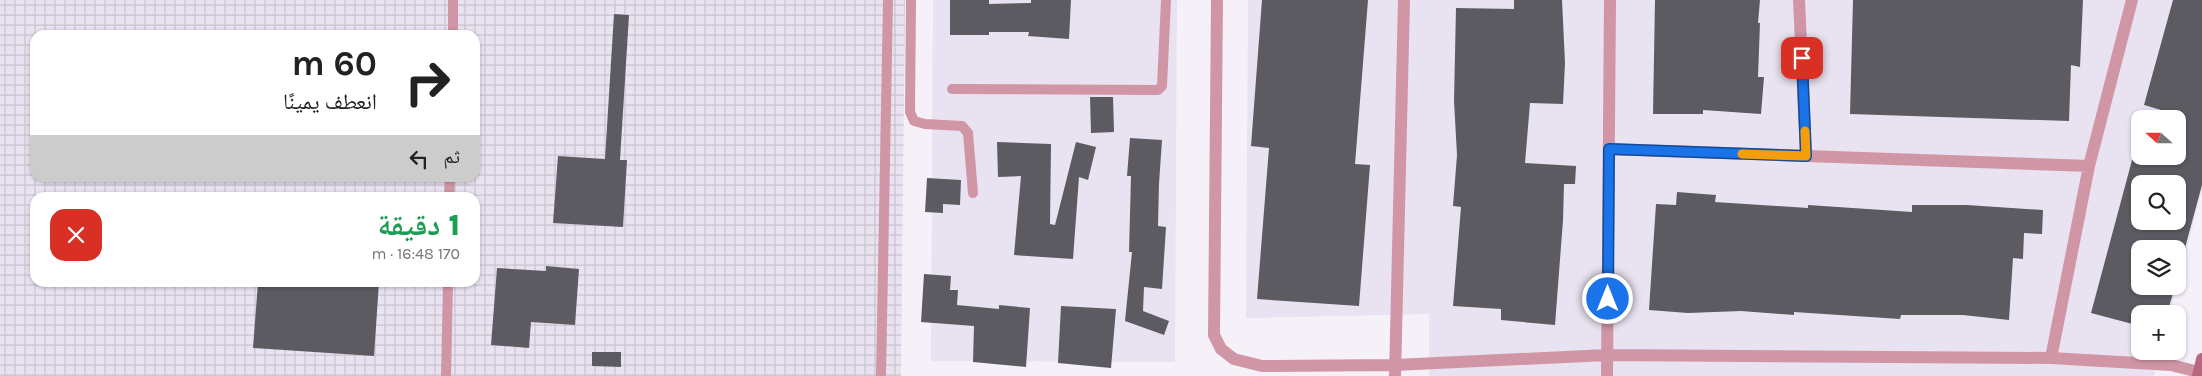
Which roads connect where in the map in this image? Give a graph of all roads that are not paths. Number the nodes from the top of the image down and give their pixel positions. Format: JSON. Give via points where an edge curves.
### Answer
{"nodes":[{"id":1,"x":453,"y":0,"type":"edge"},
{"id":2,"x":888,"y":0,"type":"edge"},
{"id":3,"x":911,"y":0,"type":"edge"},
{"id":4,"x":1166,"y":0,"type":"edge"},
{"id":5,"x":1217,"y":0,"type":"edge"},
{"id":6,"x":1404,"y":0,"type":"edge"},
{"id":7,"x":1610,"y":0,"type":"edge"},
{"id":8,"x":1799,"y":0,"type":"edge"},
{"id":9,"x":2132,"y":0,"type":"edge"},
{"id":10,"x":453,"y":30,"type":"edge"},
{"id":11,"x":952,"y":88,"type":"dead end"},
{"id":12,"x":1609,"y":149,"type":"junction"},
{"id":13,"x":1806,"y":156,"type":"junction"},
{"id":14,"x":2089,"y":166,"type":"junction"},
{"id":15,"x":973,"y":193,"type":"dead end"},
{"id":16,"x":448,"y":287,"type":"edge"},
{"id":17,"x":1608,"y":355,"type":"junction"},
{"id":18,"x":2051,"y":358,"type":"junction"},
{"id":19,"x":2199,"y":369,"type":"edge"},
{"id":20,"x":1395,"y":370,"type":"edge"},
{"id":21,"x":446,"y":376,"type":"edge"},
{"id":22,"x":881,"y":376,"type":"edge"},
{"id":23,"x":1607,"y":376,"type":"edge"}],
"edges":[{"from":1,"to":10,"type":"lane"},
{"from":2,"to":22,"type":"lane"},
{"from":3,"to":15,"type":"lane","via":[[910,112],[914,121],[962,126],[968,133]]},
{"from":4,"to":11,"type":"lane","via":[[1162,86],[1158,90]]},
{"from":5,"to":20,"type":"street","via":[[1214,335],[1221,350],[1234,359],[1262,366]]},
{"from":6,"to":20,"type":"street"},
{"from":7,"to":12,"type":"street"},
{"from":8,"to":13,"type":"street"},
{"from":9,"to":14,"type":"street"},
{"from":12,"to":13,"type":"street"},
{"from":12,"to":17,"type":"street"},
{"from":13,"to":14,"type":"street"},
{"from":14,"to":18,"type":"street"},
{"from":16,"to":21,"type":"lane"},
{"from":17,"to":18,"type":"street"},
{"from":17,"to":20,"type":"street"},
{"from":17,"to":23,"type":"street"},
{"from":18,"to":19,"type":"street"}]}
